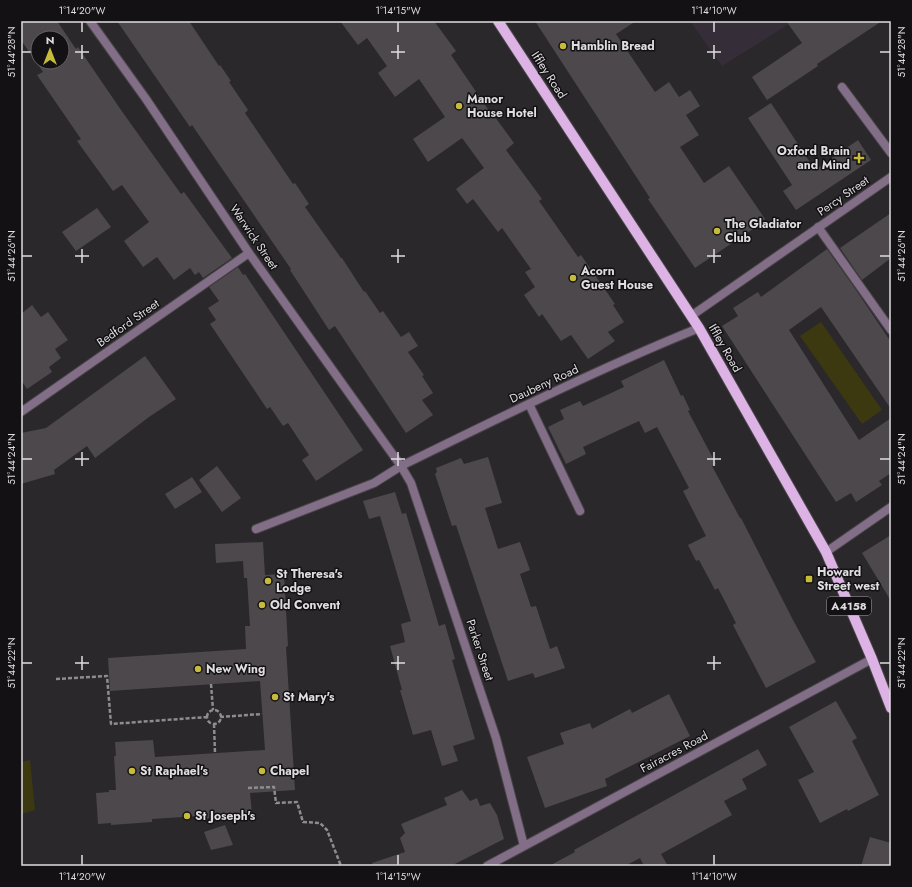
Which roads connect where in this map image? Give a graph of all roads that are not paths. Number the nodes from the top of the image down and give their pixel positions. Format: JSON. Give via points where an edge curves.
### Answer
{"nodes":[{"id":1,"x":90,"y":21,"type":"edge"},
{"id":2,"x":498,"y":21,"type":"edge"},
{"id":3,"x":842,"y":87,"type":"dead end"},
{"id":4,"x":891,"y":153,"type":"edge"},
{"id":5,"x":891,"y":177,"type":"edge"},
{"id":6,"x":818,"y":227,"type":"junction"},
{"id":7,"x":249,"y":253,"type":"junction"},
{"id":8,"x":691,"y":316,"type":"junction"},
{"id":9,"x":699,"y":328,"type":"junction"},
{"id":10,"x":891,"y":330,"type":"edge"},
{"id":11,"x":529,"y":404,"type":"junction"},
{"id":12,"x":21,"y":412,"type":"edge"},
{"id":13,"x":401,"y":466,"type":"junction"},
{"id":14,"x":891,"y":507,"type":"edge"},
{"id":15,"x":580,"y":511,"type":"dead end"},
{"id":16,"x":256,"y":529,"type":"dead end"},
{"id":17,"x":826,"y":552,"type":"junction"},
{"id":18,"x":872,"y":659,"type":"junction"},
{"id":19,"x":891,"y":708,"type":"edge"},
{"id":20,"x":524,"y":846,"type":"junction"},
{"id":21,"x":487,"y":866,"type":"edge"}],
"edges":[{"from":1,"to":7,"type":"street","name":"Warwick Street","via":[[146,99]]},
{"from":2,"to":8,"type":"main road","name":"Iffley Road","number":"A4158"},
{"from":3,"to":4,"type":"street"},
{"from":5,"to":6,"type":"street","name":"Percy Street"},
{"from":6,"to":8,"type":"street","name":"Percy Street"},
{"from":6,"to":10,"type":"street"},
{"from":7,"to":12,"type":"street","name":"Bedford Street"},
{"from":7,"to":13,"type":"street","name":"Warwick Street"},
{"from":8,"to":9,"type":"main road","name":"Iffley Road","number":"A4158"},
{"from":9,"to":11,"type":"street","name":"Daubeny Road"},
{"from":9,"to":17,"type":"main road","name":"Iffley Road","number":"A4158"},
{"from":11,"to":13,"type":"street","name":"Daubeny Road"},
{"from":11,"to":15,"type":"street"},
{"from":13,"to":16,"type":"street","name":"Daubeny Road","via":[[374,482]]},
{"from":13,"to":20,"type":"street","name":"Parker Street","via":[[411,483],[496,738]]},
{"from":14,"to":17,"type":"street"},
{"from":17,"to":18,"type":"main road","name":"Iffley Road","number":"A4158"},
{"from":18,"to":19,"type":"main road","name":"Iffley Road","number":"A4158"},
{"from":18,"to":20,"type":"street","name":"Fairacres Road"},
{"from":20,"to":21,"type":"street","name":"Fairacres Road"}]}
